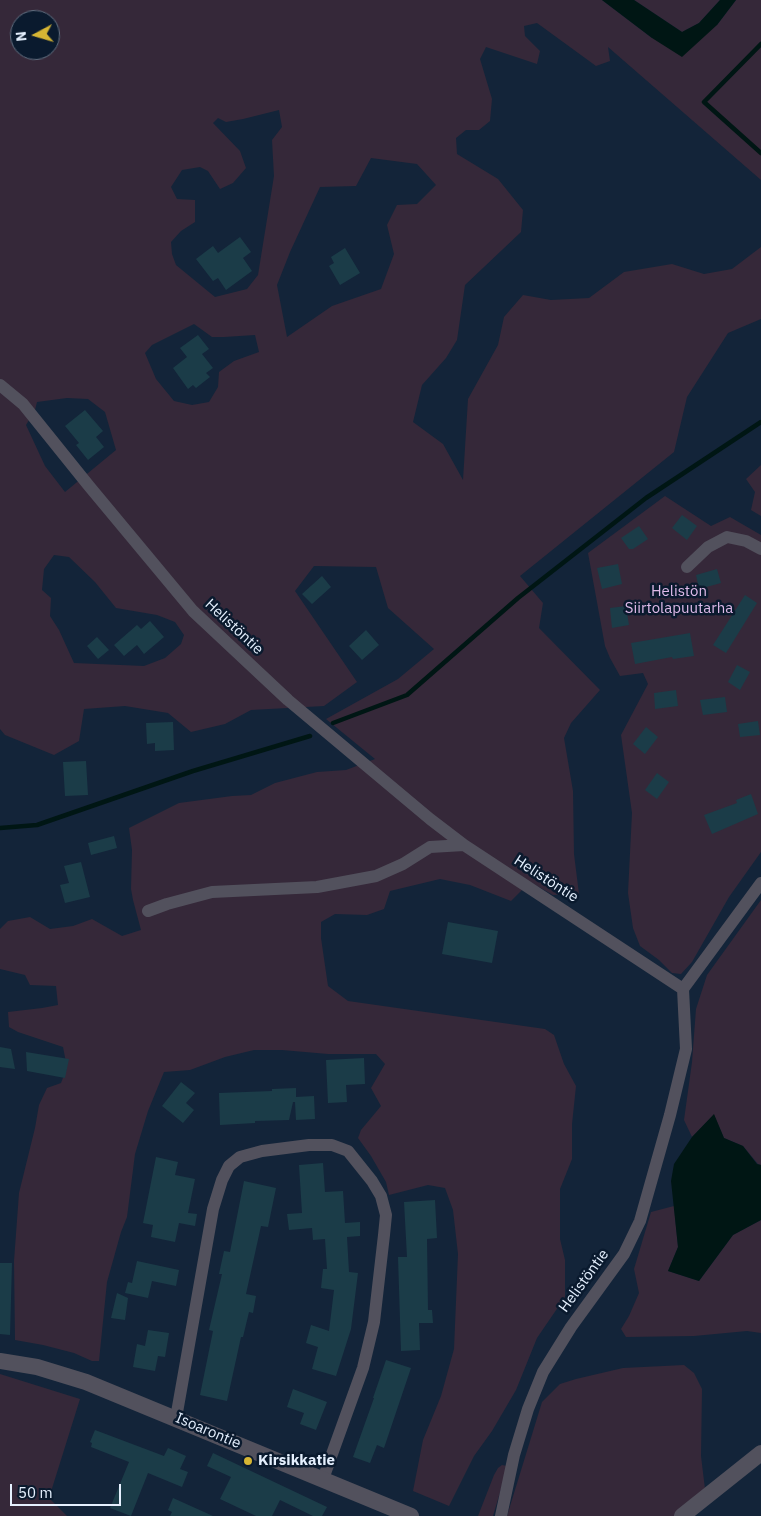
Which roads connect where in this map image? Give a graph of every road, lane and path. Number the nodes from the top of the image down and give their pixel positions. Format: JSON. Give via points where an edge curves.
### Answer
{"nodes":[{"id":1,"x":0,"y":385,"type":"edge"},
{"id":2,"x":761,"y":549,"type":"edge"},
{"id":3,"x":687,"y":567,"type":"dead end"},
{"id":4,"x":464,"y":845,"type":"junction"},
{"id":5,"x":761,"y":883,"type":"edge"},
{"id":6,"x":148,"y":911,"type":"dead end"},
{"id":7,"x":683,"y":989,"type":"junction"},
{"id":8,"x":0,"y":1361,"type":"edge"},
{"id":9,"x":176,"y":1418,"type":"junction"},
{"id":10,"x":761,"y":1453,"type":"edge"},
{"id":11,"x":323,"y":1479,"type":"junction"},
{"id":12,"x":411,"y":1516,"type":"edge"},
{"id":13,"x":501,"y":1516,"type":"edge"},
{"id":14,"x":682,"y":1516,"type":"edge"}],
"edges":[{"from":1,"to":4,"type":"street","name":"Helistöntie","via":[[24,404],[193,611],[288,700]]},
{"from":2,"to":3,"type":"street","via":[[746,541],[727,537],[708,547]]},
{"from":4,"to":6,"type":"street","via":[[430,847],[376,876],[318,887],[212,892]]},
{"from":4,"to":7,"type":"street","name":"Helistöntie"},
{"from":5,"to":7,"type":"street"},
{"from":7,"to":13,"type":"street","name":"Helistöntie","via":[[686,1049],[640,1221],[624,1254],[543,1372],[514,1455]]},
{"from":8,"to":9,"type":"street","name":"Isoarontie","via":[[37,1367],[86,1382]]},
{"from":9,"to":11,"type":"street","name":"Isoarontie"},
{"from":9,"to":11,"type":"street","via":[[213,1209],[230,1166],[240,1157],[262,1151],[309,1145],[332,1145],[348,1151],[381,1196],[386,1215],[374,1322],[363,1368]]},
{"from":10,"to":14,"type":"street"},
{"from":11,"to":12,"type":"street","name":"Isoarontie"}]}
